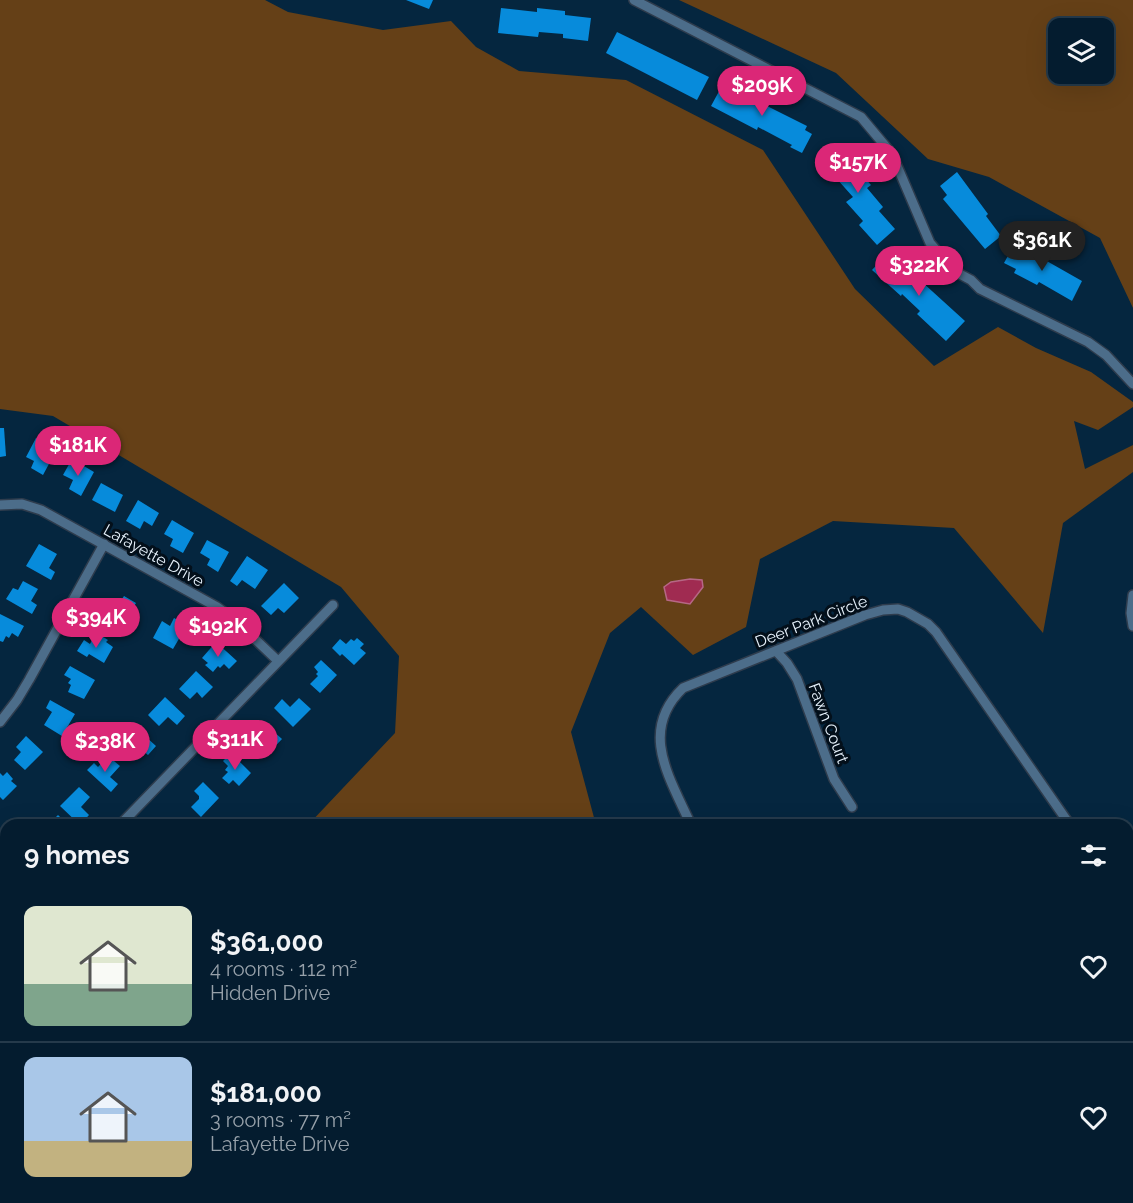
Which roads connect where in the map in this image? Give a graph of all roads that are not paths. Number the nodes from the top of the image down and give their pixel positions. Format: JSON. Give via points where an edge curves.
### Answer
{"nodes":[{"id":1,"x":634,"y":0,"type":"edge"},
{"id":2,"x":1133,"y":384,"type":"edge"},
{"id":3,"x":0,"y":505,"type":"edge"},
{"id":4,"x":104,"y":544,"type":"junction"},
{"id":5,"x":1133,"y":595,"type":"edge"},
{"id":6,"x":333,"y":605,"type":"dead end"},
{"id":7,"x":1133,"y":626,"type":"edge"},
{"id":8,"x":776,"y":651,"type":"junction"},
{"id":9,"x":278,"y":661,"type":"junction"},
{"id":10,"x":0,"y":722,"type":"edge"},
{"id":11,"x":852,"y":807,"type":"dead end"},
{"id":12,"x":126,"y":819,"type":"edge"},
{"id":13,"x":688,"y":819,"type":"edge"},
{"id":14,"x":1066,"y":819,"type":"edge"}],
"edges":[{"from":1,"to":2,"type":"street","via":[[861,117],[892,154],[930,243],[954,271],[980,289],[1088,342]]},
{"from":3,"to":4,"type":"street","name":"Lafayette Drive","via":[[32,506]]},
{"from":4,"to":9,"type":"street","name":"Lafayette Drive","via":[[217,607]]},
{"from":4,"to":10,"type":"street","via":[[29,680]]},
{"from":5,"to":7,"type":"street"},
{"from":6,"to":9,"type":"street"},
{"from":8,"to":11,"type":"street","name":"Fawn Court","via":[[797,680],[834,779]]},
{"from":8,"to":13,"type":"street","name":"Deer Park Circle","via":[[683,688],[667,706],[659,741],[663,762]]},
{"from":8,"to":14,"type":"street","name":"Deer Park Circle","via":[[883,610],[898,609],[921,620],[936,632]]},
{"from":9,"to":12,"type":"street"}]}
